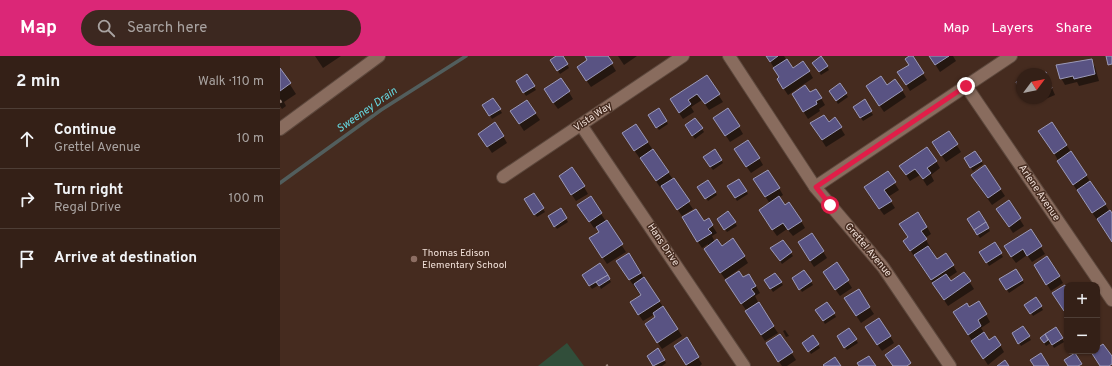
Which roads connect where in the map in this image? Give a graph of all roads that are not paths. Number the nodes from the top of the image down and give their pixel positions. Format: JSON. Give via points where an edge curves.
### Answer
{"nodes":[{"id":1,"x":379,"y":56,"type":"edge"},
{"id":2,"x":683,"y":56,"type":"edge"},
{"id":3,"x":729,"y":56,"type":"edge"},
{"id":4,"x":1012,"y":56,"type":"edge"},
{"id":5,"x":966,"y":86,"type":"junction"},
{"id":6,"x":581,"y":125,"type":"junction"},
{"id":7,"x":280,"y":130,"type":"edge"},
{"id":8,"x":503,"y":177,"type":"dead end"},
{"id":9,"x":816,"y":187,"type":"junction"},
{"id":10,"x":1112,"y":300,"type":"edge"},
{"id":11,"x":744,"y":366,"type":"edge"},
{"id":12,"x":950,"y":366,"type":"edge"}],
"edges":[{"from":1,"to":7,"type":"street"},
{"from":2,"to":6,"type":"street","name":"Vista Way"},
{"from":3,"to":9,"type":"street","name":"Grettel Avenue"},
{"from":4,"to":5,"type":"street"},
{"from":5,"to":9,"type":"street"},
{"from":5,"to":10,"type":"street","name":"Arlene Avenue"},
{"from":6,"to":8,"type":"street","name":"Vista Way"},
{"from":6,"to":11,"type":"street","name":"Hans Drive"},
{"from":9,"to":12,"type":"street","name":"Grettel Avenue","via":[[883,267]]}]}
